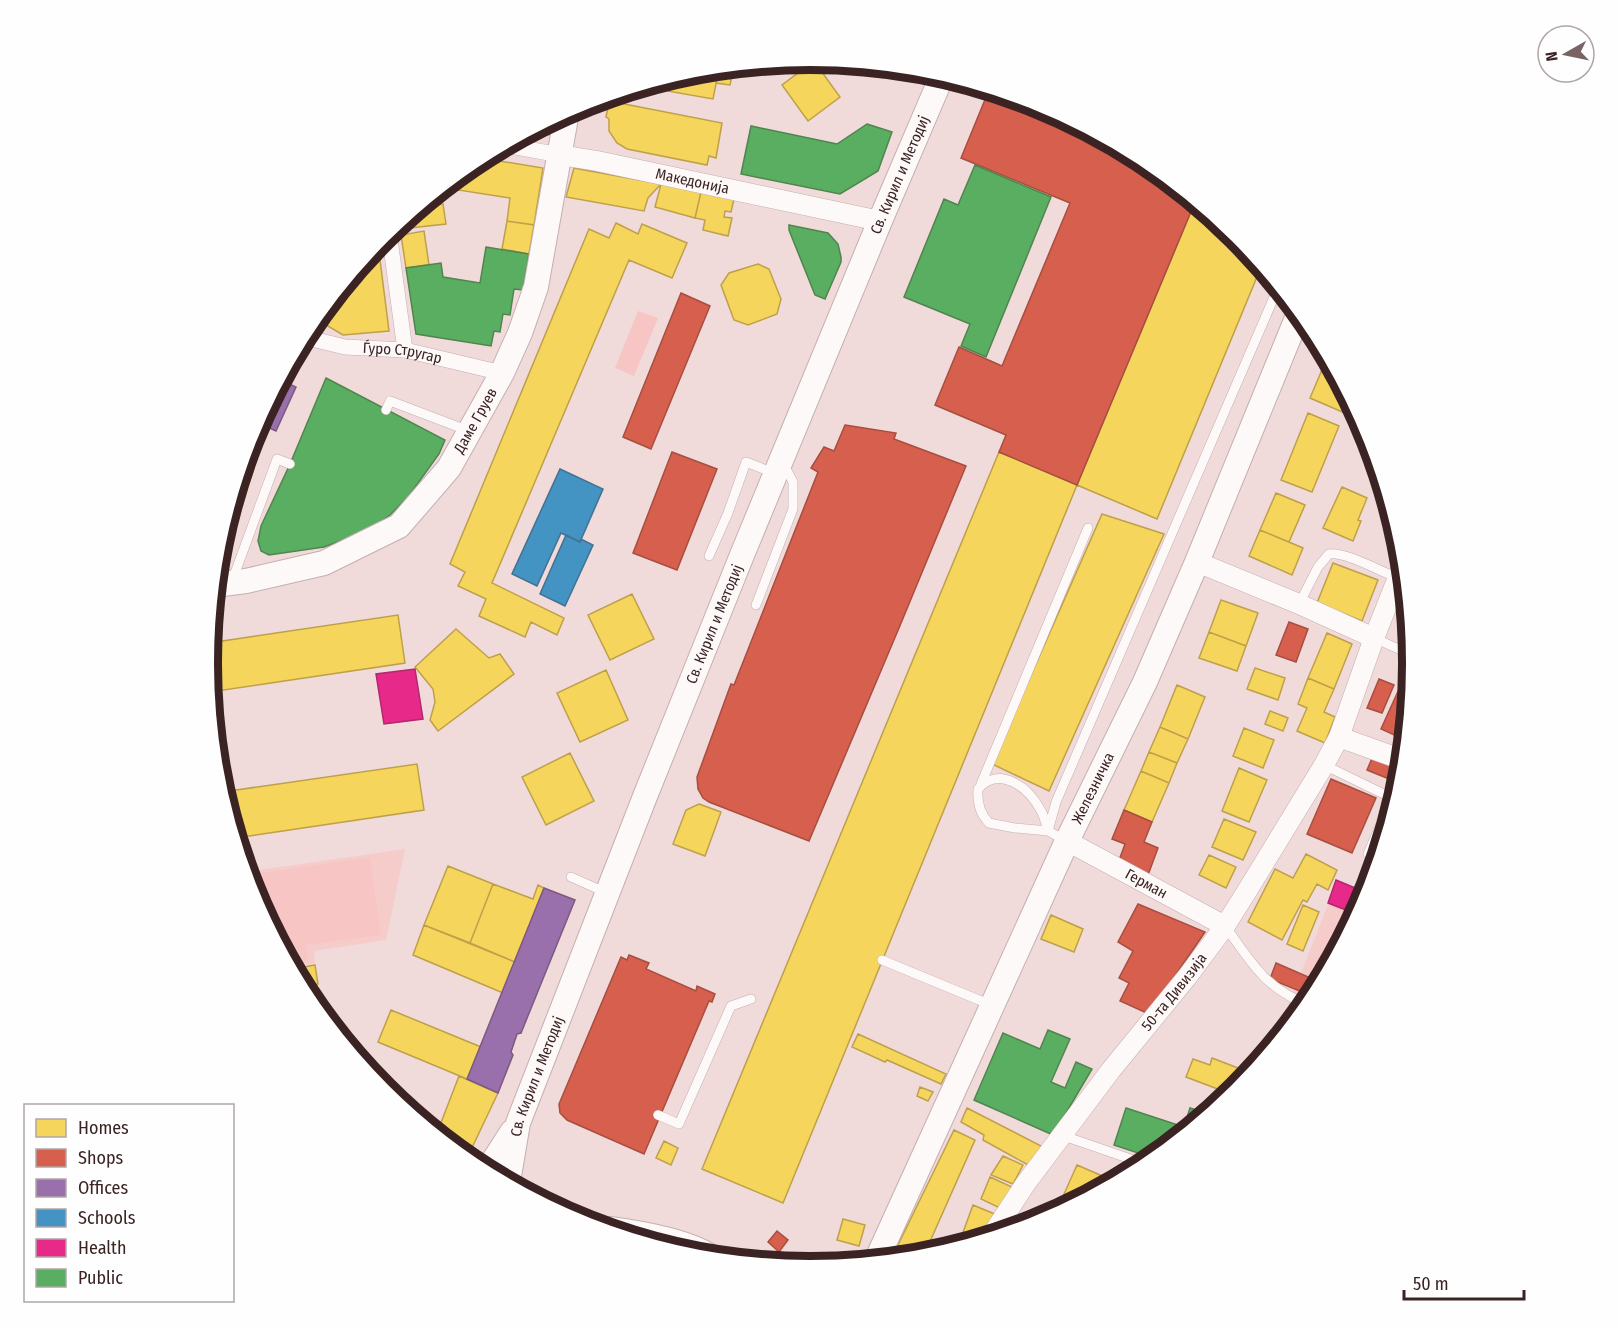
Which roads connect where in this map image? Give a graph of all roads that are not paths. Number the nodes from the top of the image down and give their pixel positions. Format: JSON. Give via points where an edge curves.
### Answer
{"nodes":[{"id":1,"x":938,"y":85,"type":"edge"},
{"id":2,"x":565,"y":124,"type":"edge"},
{"id":3,"x":518,"y":148,"type":"edge"},
{"id":4,"x":560,"y":155,"type":"junction"},
{"id":5,"x":880,"y":221,"type":"junction"},
{"id":6,"x":391,"y":244,"type":"edge"},
{"id":7,"x":1275,"y":296,"type":"edge"},
{"id":8,"x":1295,"y":323,"type":"edge"},
{"id":9,"x":314,"y":339,"type":"edge"},
{"id":10,"x":405,"y":350,"type":"junction"},
{"id":11,"x":502,"y":373,"type":"junction"},
{"id":12,"x":387,"y":410,"type":"dead end"},
{"id":13,"x":469,"y":431,"type":"junction"},
{"id":14,"x":291,"y":464,"type":"dead end"},
{"id":15,"x":779,"y":467,"type":"junction"},
{"id":16,"x":1088,"y":528,"type":"dead end"},
{"id":17,"x":709,"y":556,"type":"dead end"},
{"id":18,"x":1197,"y":562,"type":"junction"},
{"id":19,"x":1394,"y":569,"type":"edge"},
{"id":20,"x":1396,"y":582,"type":"edge"},
{"id":21,"x":223,"y":583,"type":"edge"},
{"id":22,"x":223,"y":584,"type":"edge"},
{"id":23,"x":1299,"y":604,"type":"junction"},
{"id":24,"x":756,"y":605,"type":"dead end"},
{"id":25,"x":1374,"y":638,"type":"junction"},
{"id":26,"x":1402,"y":651,"type":"edge"},
{"id":27,"x":1340,"y":737,"type":"junction"},
{"id":28,"x":1394,"y":757,"type":"edge"},
{"id":29,"x":1324,"y":765,"type":"junction"},
{"id":30,"x":980,"y":787,"type":"junction"},
{"id":31,"x":1387,"y":796,"type":"edge"},
{"id":32,"x":1377,"y":833,"type":"edge"},
{"id":33,"x":1058,"y":836,"type":"junction"},
{"id":34,"x":1368,"y":854,"type":"dead end"},
{"id":35,"x":571,"y":878,"type":"dead end"},
{"id":36,"x":608,"y":893,"type":"junction"},
{"id":37,"x":1225,"y":926,"type":"junction"},
{"id":38,"x":882,"y":960,"type":"dead end"},
{"id":39,"x":751,"y":999,"type":"dead end"},
{"id":40,"x":1296,"y":1000,"type":"joint"},
{"id":41,"x":1295,"y":1003,"type":"edge"},
{"id":42,"x":993,"y":1005,"type":"junction"},
{"id":43,"x":658,"y":1115,"type":"dead end"},
{"id":44,"x":518,"y":1123,"type":"junction"},
{"id":45,"x":1061,"y":1135,"type":"junction"},
{"id":46,"x":1133,"y":1160,"type":"edge"},
{"id":47,"x":492,"y":1163,"type":"edge"},
{"id":48,"x":509,"y":1173,"type":"edge"},
{"id":49,"x":999,"y":1224,"type":"edge"},
{"id":50,"x":881,"y":1251,"type":"edge"}],
"edges":[{"from":1,"to":5,"type":"street","name":"Св. Кирил и Методиј"},
{"from":2,"to":4,"type":"street","name":"Даме Груев"},
{"from":3,"to":4,"type":"street","name":"Македонија"},
{"from":4,"to":5,"type":"street","name":"Македонија"},
{"from":4,"to":11,"type":"street","name":"Даме Груев","via":[[537,287]]},
{"from":5,"to":15,"type":"street","name":"Св. Кирил и Методиј"},
{"from":6,"to":10,"type":"street"},
{"from":7,"to":33,"type":"lane","via":[[1056,802]]},
{"from":8,"to":18,"type":"street","name":"Железничка"},
{"from":9,"to":10,"type":"street","name":"Ѓуро Стругар","via":[[345,347]]},
{"from":10,"to":11,"type":"street","name":"Ѓуро Стругар"},
{"from":11,"to":13,"type":"street","name":"Даме Груев"},
{"from":12,"to":13,"type":"lane","via":[[390,401]]},
{"from":13,"to":22,"type":"street","name":"Даме Груев","via":[[449,468],[399,526],[324,563]]},
{"from":14,"to":21,"type":"lane","via":[[277,459]]},
{"from":15,"to":17,"type":"lane","via":[[746,462]]},
{"from":15,"to":24,"type":"lane","via":[[793,482],[794,509]]},
{"from":15,"to":36,"type":"street","name":"Св. Кирил и Методиј"},
{"from":16,"to":30,"type":"lane"},
{"from":18,"to":23,"type":"street"},
{"from":18,"to":33,"type":"street","name":"Железничка","via":[[1145,682]]},
{"from":19,"to":23,"type":"lane","via":[[1329,554]]},
{"from":20,"to":25,"type":"street","name":"50-та Дивизија"},
{"from":23,"to":25,"type":"street"},
{"from":25,"to":26,"type":"lane"},
{"from":25,"to":27,"type":"street","name":"50-та Дивизија"},
{"from":27,"to":28,"type":"street"},
{"from":27,"to":29,"type":"street","name":"50-та Дивизија"},
{"from":29,"to":31,"type":"lane"},
{"from":29,"to":37,"type":"street","name":"50-та Дивизија"},
{"from":30,"to":33,"type":"lane","via":[[989,779],[998,778],[1019,785]]},
{"from":30,"to":33,"type":"lane","via":[[978,799],[989,823]]},
{"from":32,"to":34,"type":"lane"},
{"from":33,"to":37,"type":"street","name":"Герман"},
{"from":33,"to":42,"type":"street","name":"Железничка"},
{"from":35,"to":36,"type":"lane"},
{"from":36,"to":44,"type":"street","name":"Св. Кирил и Методиј"},
{"from":37,"to":40,"type":"lane","via":[[1264,979]]},
{"from":37,"to":45,"type":"street","name":"50-та Дивизија"},
{"from":38,"to":42,"type":"lane"},
{"from":39,"to":43,"type":"lane","via":[[732,1006],[679,1124]]},
{"from":40,"to":41,"type":"lane"},
{"from":42,"to":50,"type":"street","name":"Железничка"},
{"from":44,"to":47,"type":"street"},
{"from":44,"to":48,"type":"street","name":"Св. Кирил и Методиј"},
{"from":45,"to":46,"type":"lane"},
{"from":45,"to":49,"type":"street","name":"50-та Дивизија"}]}
